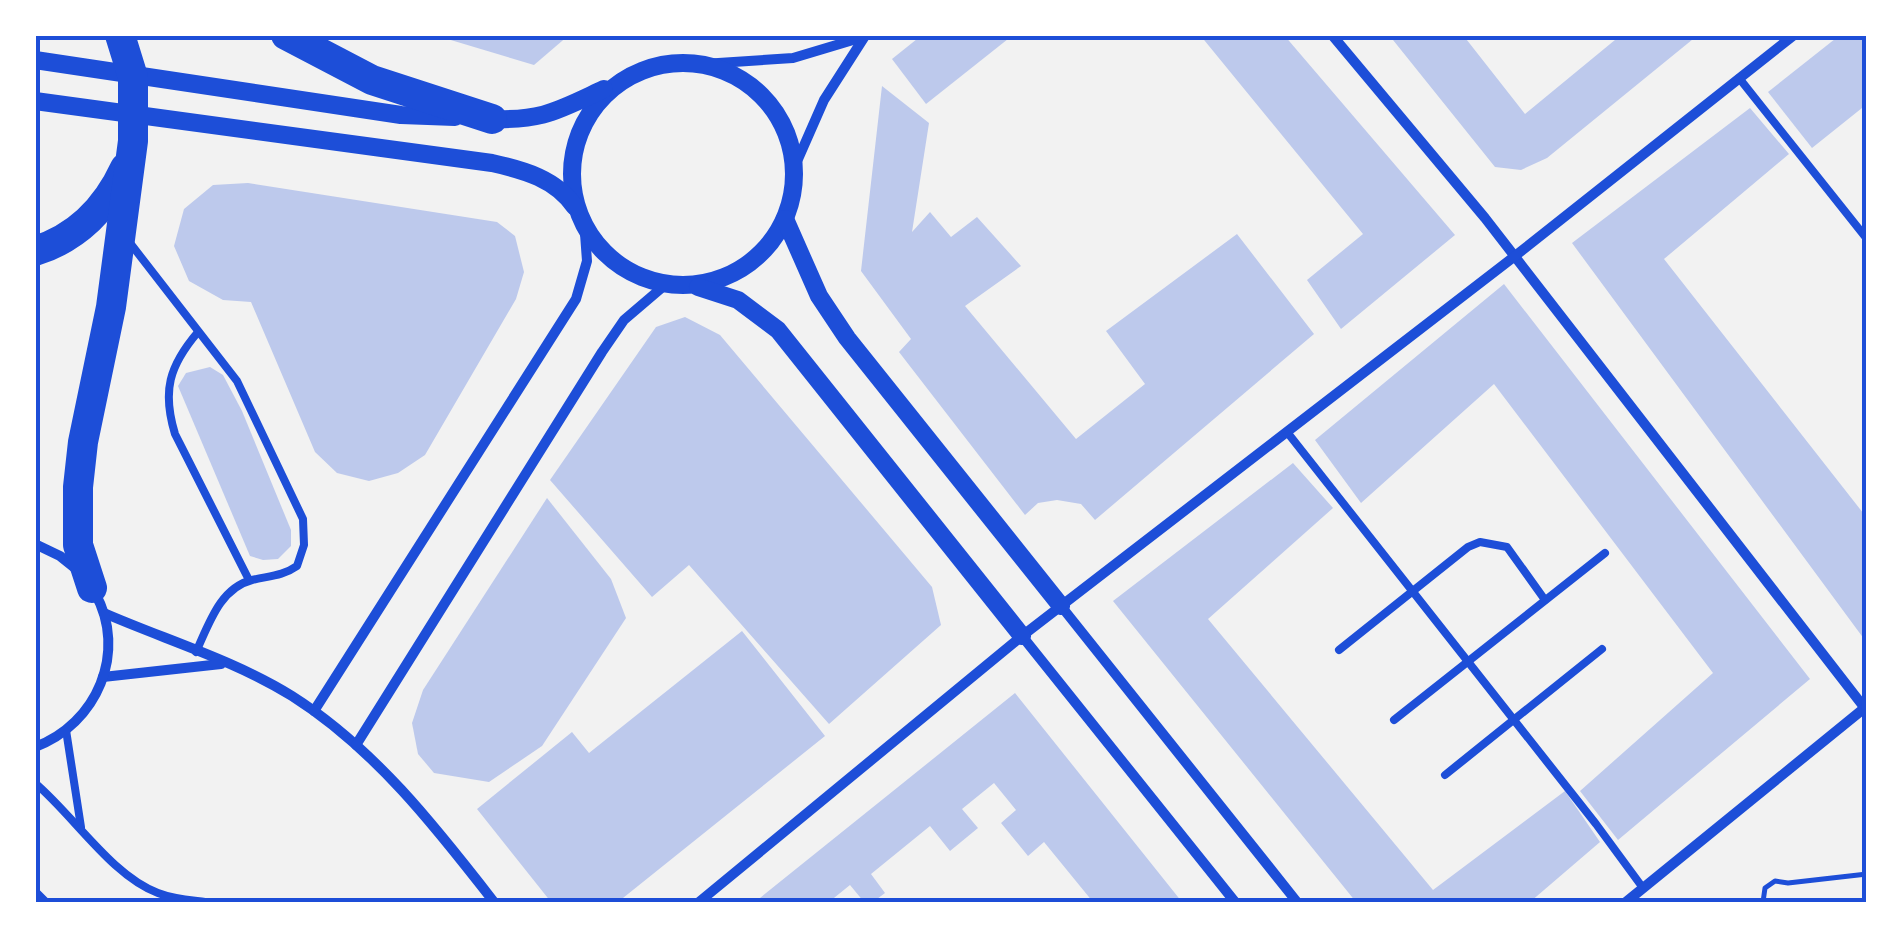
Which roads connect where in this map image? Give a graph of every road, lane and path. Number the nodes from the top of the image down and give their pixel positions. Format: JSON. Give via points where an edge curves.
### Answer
{"nodes":[{"id":1,"x":120,"y":35,"type":"edge"},
{"id":2,"x":286,"y":35,"type":"edge"},
{"id":3,"x":1332,"y":35,"type":"edge"},
{"id":4,"x":1794,"y":35,"type":"edge"},
{"id":5,"x":864,"y":36,"type":"edge"},
{"id":6,"x":38,"y":61,"type":"edge"},
{"id":7,"x":703,"y":64,"type":"junction"},
{"id":8,"x":1739,"y":78,"type":"junction"},
{"id":9,"x":620,"y":82,"type":"junction"},
{"id":10,"x":37,"y":101,"type":"edge"},
{"id":11,"x":492,"y":119,"type":"junction"},
{"id":12,"x":134,"y":142,"type":"junction"},
{"id":13,"x":795,"y":166,"type":"junction"},
{"id":14,"x":581,"y":216,"type":"junction"},
{"id":15,"x":785,"y":219,"type":"junction"},
{"id":16,"x":121,"y":231,"type":"junction"},
{"id":17,"x":1867,"y":240,"type":"edge"},
{"id":18,"x":35,"y":251,"type":"edge"},
{"id":19,"x":1515,"y":256,"type":"junction"},
{"id":20,"x":665,"y":285,"type":"junction"},
{"id":21,"x":694,"y":286,"type":"junction"},
{"id":22,"x":198,"y":332,"type":"junction"},
{"id":23,"x":1287,"y":432,"type":"junction"},
{"id":24,"x":35,"y":544,"type":"edge"},
{"id":25,"x":1605,"y":553,"type":"dead end"},
{"id":26,"x":249,"y":580,"type":"junction"},
{"id":27,"x":1412,"y":592,"type":"junction"},
{"id":28,"x":98,"y":600,"type":"junction"},
{"id":29,"x":1545,"y":600,"type":"junction"},
{"id":30,"x":1062,"y":606,"type":"junction"},
{"id":31,"x":1022,"y":636,"type":"junction"},
{"id":32,"x":1339,"y":650,"type":"dead end"},
{"id":33,"x":1602,"y":650,"type":"dead end"},
{"id":34,"x":196,"y":652,"type":"junction"},
{"id":35,"x":1467,"y":661,"type":"junction"},
{"id":36,"x":227,"y":664,"type":"junction"},
{"id":37,"x":102,"y":677,"type":"junction"},
{"id":38,"x":1866,"y":708,"type":"edge"},
{"id":39,"x":314,"y":711,"type":"junction"},
{"id":40,"x":1394,"y":720,"type":"dead end"},
{"id":41,"x":1515,"y":721,"type":"junction"},
{"id":42,"x":66,"y":730,"type":"junction"},
{"id":43,"x":356,"y":744,"type":"junction"},
{"id":44,"x":35,"y":746,"type":"edge"},
{"id":45,"x":1445,"y":775,"type":"dead end"},
{"id":46,"x":35,"y":784,"type":"edge"},
{"id":47,"x":81,"y":827,"type":"junction"},
{"id":48,"x":1867,"y":874,"type":"edge"},
{"id":49,"x":1643,"y":888,"type":"junction"},
{"id":50,"x":35,"y":891,"type":"edge"},
{"id":51,"x":46,"y":902,"type":"edge"},
{"id":52,"x":205,"y":902,"type":"edge"},
{"id":53,"x":494,"y":902,"type":"edge"},
{"id":54,"x":698,"y":902,"type":"edge"},
{"id":55,"x":1235,"y":902,"type":"edge"},
{"id":56,"x":1297,"y":902,"type":"edge"},
{"id":57,"x":1626,"y":902,"type":"edge"},
{"id":58,"x":1763,"y":902,"type":"edge"}],
"edges":[{"from":1,"to":12,"type":"highway","via":[[132,77]]},
{"from":2,"to":11,"type":"highway","via":[[372,80]]},
{"from":3,"to":19,"type":"street"},
{"from":4,"to":8,"type":"street"},
{"from":5,"to":7,"type":"street","via":[[793,58]]},
{"from":5,"to":13,"type":"street","via":[[824,100]]},
{"from":6,"to":11,"type":"street","via":[[401,115]]},
{"from":7,"to":9,"type":"street","via":[[660,64]]},
{"from":7,"to":13,"type":"street","via":[[739,77],[769,102],[788,135]]},
{"from":8,"to":17,"type":"lane"},
{"from":8,"to":19,"type":"street"},
{"from":9,"to":11,"type":"street","via":[[550,114]]},
{"from":9,"to":14,"type":"street","via":[[591,111],[574,149],[572,191]]},
{"from":10,"to":14,"type":"street","via":[[526,170],[565,192]]},
{"from":12,"to":16,"type":"highway"},
{"from":12,"to":18,"type":"highway","via":[[94,215]]},
{"from":13,"to":15,"type":"street"},
{"from":14,"to":20,"type":"street","via":[[608,258]]},
{"from":14,"to":39,"type":"street","via":[[587,261],[576,299]]},
{"from":15,"to":21,"type":"street","via":[[753,261]]},
{"from":15,"to":30,"type":"street","via":[[819,296],[847,338]]},
{"from":16,"to":22,"type":"lane"},
{"from":16,"to":28,"type":"highway","via":[[78,487],[78,545]]},
{"from":19,"to":23,"type":"street"},
{"from":19,"to":38,"type":"street"},
{"from":20,"to":21,"type":"street"},
{"from":20,"to":43,"type":"street","via":[[624,320],[602,352]]},
{"from":21,"to":31,"type":"street","via":[[738,300],[778,330]]},
{"from":22,"to":26,"type":"lane","via":[[174,368],[167,408]]},
{"from":22,"to":26,"type":"lane","via":[[237,381],[302,519],[297,566]]},
{"from":23,"to":27,"type":"lane"},
{"from":23,"to":30,"type":"street"},
{"from":24,"to":28,"type":"street","via":[[67,560]]},
{"from":25,"to":29,"type":"lane"},
{"from":26,"to":34,"type":"lane","via":[[222,600]]},
{"from":27,"to":29,"type":"lane","via":[[1468,547],[1492,542],[1507,547]]},
{"from":27,"to":32,"type":"lane"},
{"from":27,"to":35,"type":"lane"},
{"from":28,"to":34,"type":"street"},
{"from":28,"to":37,"type":"street","via":[[109,651]]},
{"from":29,"to":35,"type":"lane"},
{"from":30,"to":31,"type":"street"},
{"from":30,"to":56,"type":"street"},
{"from":31,"to":54,"type":"street"},
{"from":31,"to":55,"type":"street"},
{"from":33,"to":41,"type":"lane"},
{"from":34,"to":36,"type":"street"},
{"from":35,"to":40,"type":"lane"},
{"from":35,"to":41,"type":"lane"},
{"from":36,"to":37,"type":"street"},
{"from":36,"to":39,"type":"street"},
{"from":37,"to":42,"type":"street","via":[[92,702]]},
{"from":38,"to":49,"type":"street"},
{"from":39,"to":43,"type":"street"},
{"from":41,"to":45,"type":"lane"},
{"from":41,"to":49,"type":"lane"},
{"from":42,"to":44,"type":"street"},
{"from":42,"to":47,"type":"lane"},
{"from":43,"to":53,"type":"street"},
{"from":46,"to":47,"type":"lane"},
{"from":47,"to":52,"type":"lane","via":[[142,885]]},
{"from":48,"to":58,"type":"path","via":[[1775,881]]},
{"from":49,"to":57,"type":"street"},
{"from":50,"to":51,"type":"lane"}]}
